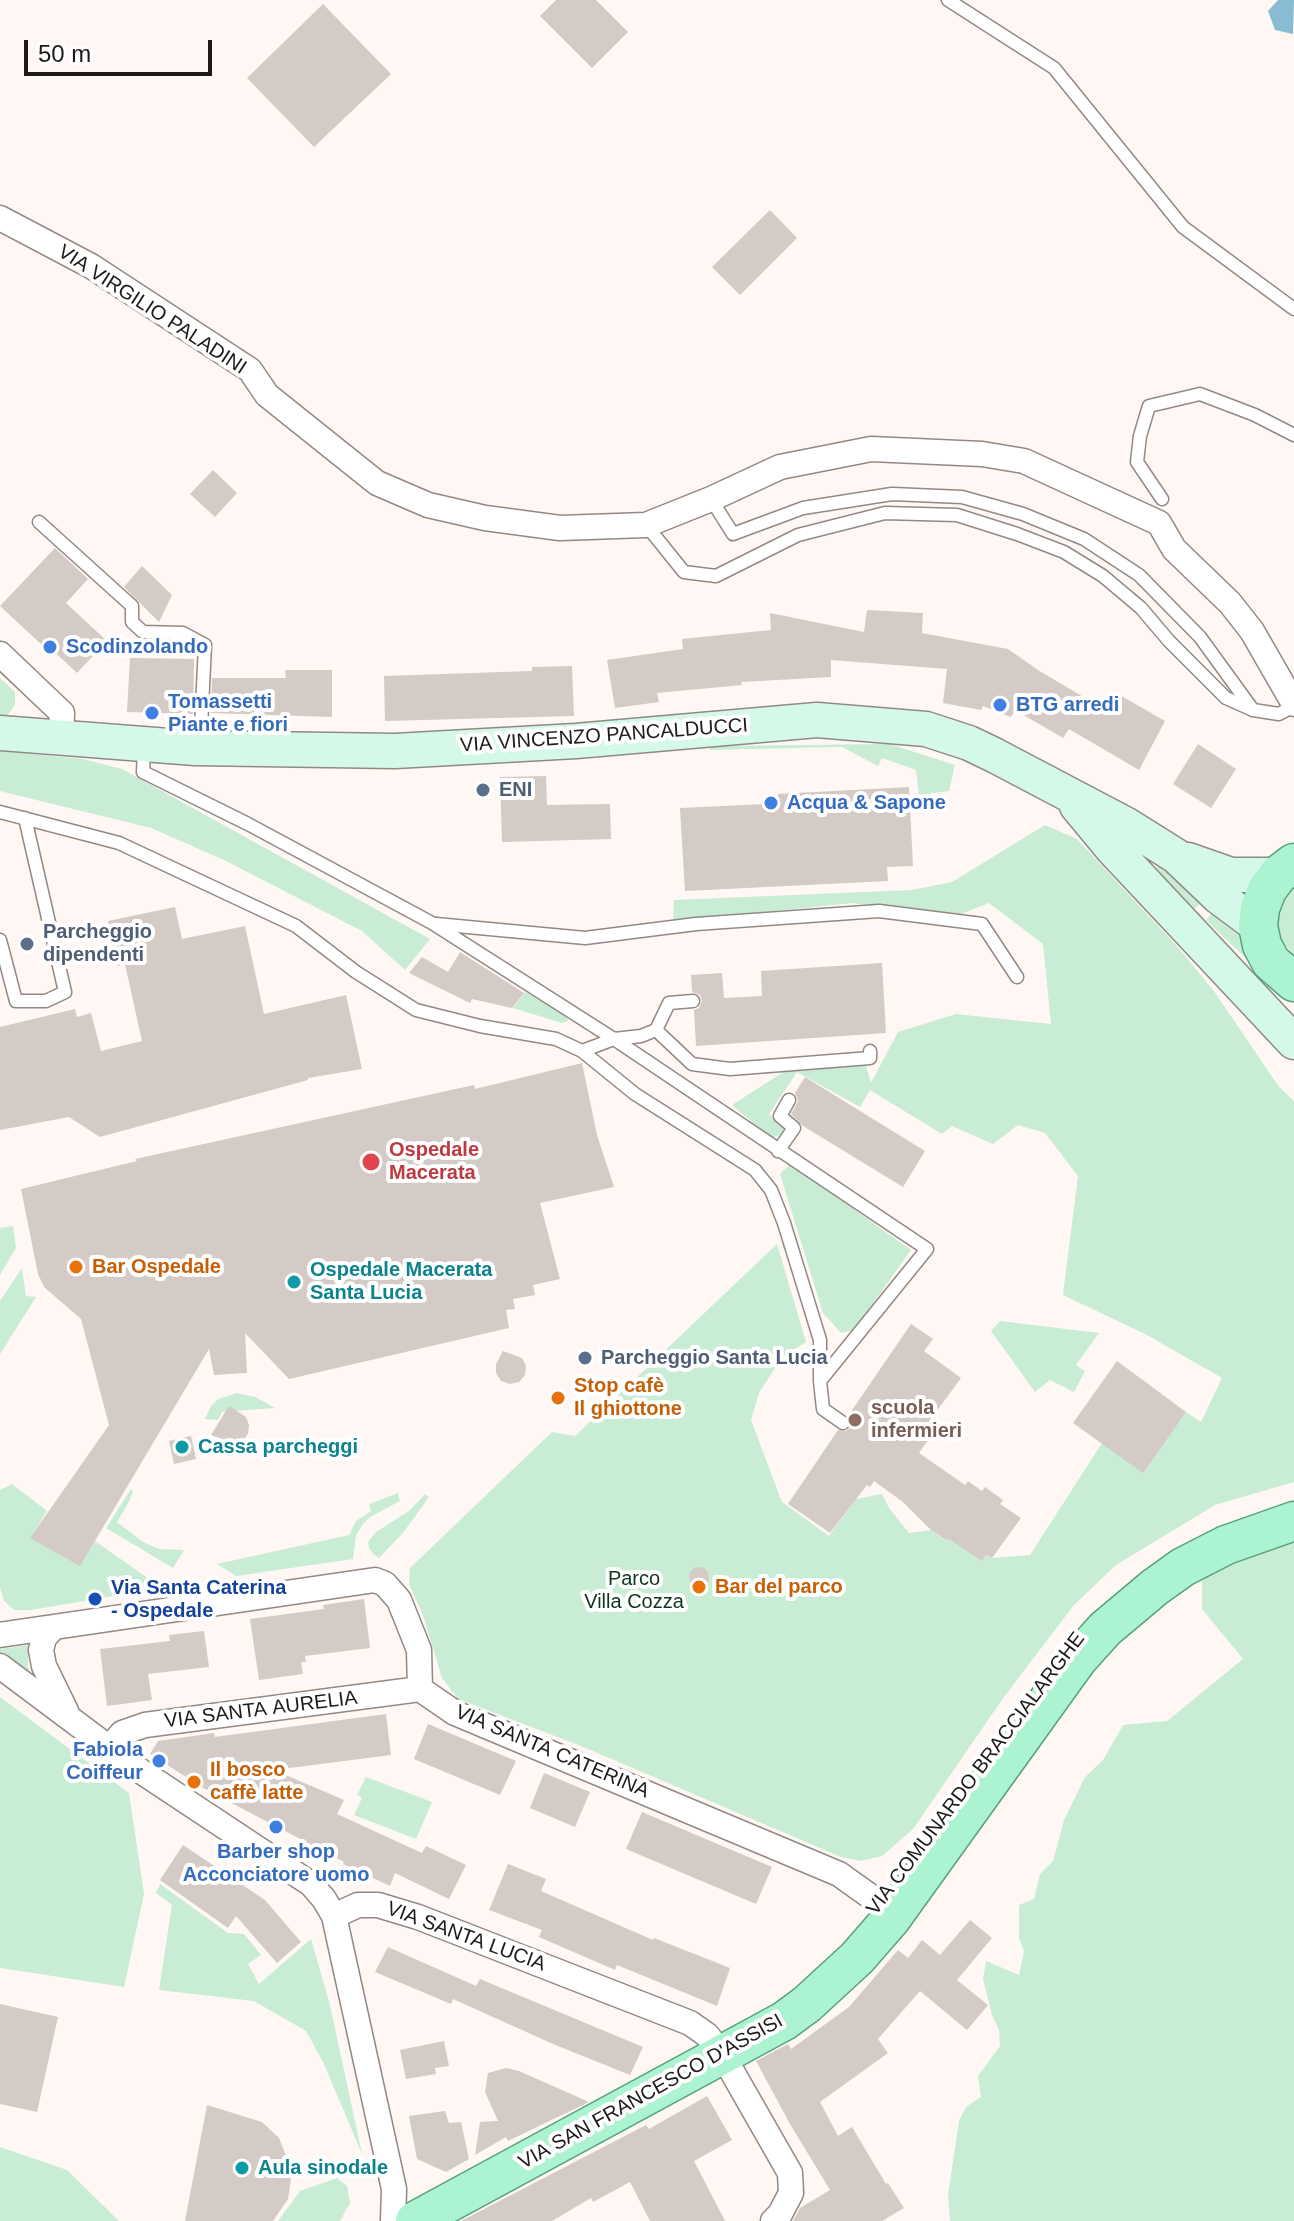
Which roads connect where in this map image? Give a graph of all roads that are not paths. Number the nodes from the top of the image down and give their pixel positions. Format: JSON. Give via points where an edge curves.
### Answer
{"nodes":[{"id":1,"x":948,"y":0,"type":"edge"},
{"id":2,"x":0,"y":218,"type":"edge"},
{"id":3,"x":1294,"y":309,"type":"edge"},
{"id":4,"x":1294,"y":435,"type":"edge"},
{"id":5,"x":711,"y":499,"type":"junction"},
{"id":6,"x":1161,"y":511,"type":"junction"},
{"id":7,"x":39,"y":522,"type":"dead end"},
{"id":8,"x":646,"y":525,"type":"junction"},
{"id":9,"x":0,"y":654,"type":"edge"},
{"id":10,"x":1294,"y":705,"type":"edge"},
{"id":11,"x":1253,"y":710,"type":"junction"},
{"id":12,"x":201,"y":728,"type":"dead end"},
{"id":13,"x":0,"y":733,"type":"edge"},
{"id":14,"x":61,"y":738,"type":"junction"},
{"id":15,"x":144,"y":745,"type":"junction"},
{"id":16,"x":1066,"y":793,"type":"junction"},
{"id":17,"x":0,"y":812,"type":"edge"},
{"id":18,"x":25,"y":818,"type":"junction"},
{"id":19,"x":1176,"y":856,"type":"junction"},
{"id":20,"x":1286,"y":869,"type":"edge"},
{"id":21,"x":432,"y":923,"type":"junction"},
{"id":22,"x":1258,"y":926,"type":"junction"},
{"id":23,"x":0,"y":940,"type":"edge"},
{"id":24,"x":1017,"y":977,"type":"dead end"},
{"id":25,"x":1291,"y":983,"type":"edge"},
{"id":26,"x":693,"y":1001,"type":"dead end"},
{"id":27,"x":656,"y":1030,"type":"junction"},
{"id":28,"x":614,"y":1039,"type":"junction"},
{"id":29,"x":1294,"y":1042,"type":"edge"},
{"id":30,"x":582,"y":1051,"type":"junction"},
{"id":31,"x":870,"y":1051,"type":"dead end"},
{"id":32,"x":789,"y":1100,"type":"dead end"},
{"id":33,"x":778,"y":1151,"type":"junction"},
{"id":34,"x":820,"y":1381,"type":"junction"},
{"id":35,"x":843,"y":1423,"type":"dead end"},
{"id":36,"x":1294,"y":1504,"type":"edge"},
{"id":37,"x":1294,"y":1521,"type":"edge"},
{"id":38,"x":54,"y":1627,"type":"junction"},
{"id":39,"x":0,"y":1635,"type":"edge"},
{"id":40,"x":0,"y":1666,"type":"edge"},
{"id":41,"x":420,"y":1689,"type":"junction"},
{"id":42,"x":68,"y":1715,"type":"junction"},
{"id":43,"x":110,"y":1747,"type":"junction"},
{"id":44,"x":890,"y":1905,"type":"junction"},
{"id":45,"x":334,"y":1916,"type":"junction"},
{"id":46,"x":722,"y":2054,"type":"junction"},
{"id":47,"x":412,"y":2220,"type":"edge"},
{"id":48,"x":773,"y":2221,"type":"edge"}],
"edges":[{"from":1,"to":3,"type":"lane","via":[[1054,68],[1183,227]]},
{"from":2,"to":8,"type":"street","name":"VIA VIRGILIO PALADINI","via":[[91,266],[250,370],[267,395],[377,483],[428,505],[485,518],[560,528]]},
{"from":4,"to":6,"type":"lane","via":[[1200,394],[1149,406],[1137,462]]},
{"from":5,"to":6,"type":"street","name":"VIA VIRGILIO PALADINI","via":[[780,467],[871,449],[1024,461]]},
{"from":5,"to":8,"type":"street","name":"VIA VIRGILIO PALADINI"},
{"from":5,"to":11,"type":"lane","via":[[733,534],[803,508],[892,494],[962,497],[1023,514],[1084,539],[1139,575],[1200,637]]},
{"from":6,"to":10,"type":"street","via":[[1174,549],[1252,631]]},
{"from":7,"to":12,"type":"lane","via":[[132,606],[132,622],[143,632],[183,633],[205,645]]},
{"from":8,"to":11,"type":"lane","via":[[684,572],[716,576],[798,535],[885,513],[957,515],[1064,552],[1103,576],[1141,608],[1226,698]]},
{"from":9,"to":14,"type":"street","via":[[62,713]]},
{"from":10,"to":11,"type":"lane","via":[[1279,714]]},
{"from":13,"to":14,"type":"main road","name":"VIA VINCENZO PANCALDUCCI"},
{"from":14,"to":15,"type":"main road","name":"VIA VINCENZO PANCALDUCCI"},
{"from":15,"to":16,"type":"main road","name":"VIA VINCENZO PANCALDUCCI","via":[[395,751],[831,721],[926,729],[969,743]]},
{"from":15,"to":21,"type":"lane","via":[[143,772]]},
{"from":16,"to":19,"type":"main road","name":"VIA VINCENZO PANCALDUCCI"},
{"from":16,"to":29,"type":"main road"},
{"from":17,"to":18,"type":"lane"},
{"from":18,"to":23,"type":"lane","via":[[65,992],[46,1001],[16,1001]]},
{"from":18,"to":30,"type":"lane","via":[[119,843],[296,926],[416,1010],[556,1039]]},
{"from":19,"to":20,"type":"main road","name":"VIA VINCENZO PANCALDUCCI","via":[[1231,875]]},
{"from":19,"to":22,"type":"main road","name":"VIA VINCENZO PANCALDUCCI"},
{"from":20,"to":22,"type":"main road","name":"VIA VINCENZO PANCALDUCCI","via":[[1267,890]]},
{"from":21,"to":24,"type":"lane","via":[[585,938],[879,911],[982,924]]},
{"from":21,"to":28,"type":"lane"},
{"from":22,"to":25,"type":"main road","via":[[1271,962]]},
{"from":26,"to":27,"type":"lane","via":[[669,1003]]},
{"from":27,"to":28,"type":"lane"},
{"from":27,"to":31,"type":"lane","via":[[692,1064],[730,1069],[870,1058]]},
{"from":28,"to":30,"type":"lane"},
{"from":28,"to":33,"type":"lane"},
{"from":30,"to":34,"type":"lane","via":[[635,1094],[755,1170],[771,1190],[820,1340]]},
{"from":32,"to":33,"type":"lane","via":[[780,1116],[794,1128]]},
{"from":33,"to":34,"type":"lane","via":[[927,1249]]},
{"from":34,"to":35,"type":"lane","via":[[823,1409]]},
{"from":36,"to":44,"type":"main road","name":"VIA COMUNARDO BRACCIALARGHE","via":[[1218,1530],[1186,1548],[1146,1572],[1096,1616],[1021,1706]]},
{"from":37,"to":44,"type":"main road","name":"VIA COMUNARDO BRACCIALARGHE","via":[[1183,1567],[1105,1629]]},
{"from":38,"to":39,"type":"street"},
{"from":38,"to":41,"type":"street","via":[[375,1580],[399,1600],[419,1650]]},
{"from":38,"to":42,"type":"street","via":[[41,1650]]},
{"from":40,"to":42,"type":"street"},
{"from":41,"to":43,"type":"street","name":"VIA SANTA AURELIA","via":[[145,1725],[122,1733]]},
{"from":41,"to":44,"type":"street","name":"VIA SANTA CATERINA","via":[[455,1713],[839,1874]]},
{"from":42,"to":43,"type":"street"},
{"from":43,"to":45,"type":"street","via":[[311,1884]]},
{"from":44,"to":46,"type":"main road","name":"VIA COMUNARDO BRACCIALARGHE","via":[[796,1996]]},
{"from":44,"to":46,"type":"main road","name":"VIA SAN FRANCESCO D'ASSISI","via":[[857,1958],[784,2021]]},
{"from":45,"to":46,"type":"street","name":"VIA SANTA LUCIA","via":[[358,1905],[378,1905],[418,1917],[667,2012],[707,2035]]},
{"from":45,"to":47,"type":"street","via":[[394,2189]]},
{"from":46,"to":47,"type":"main road","name":"VIA SAN FRANCESCO D'ASSISI"},
{"from":46,"to":48,"type":"street","name":"VIA SANTA LUCIA","via":[[790,2173],[791,2193]]}]}
